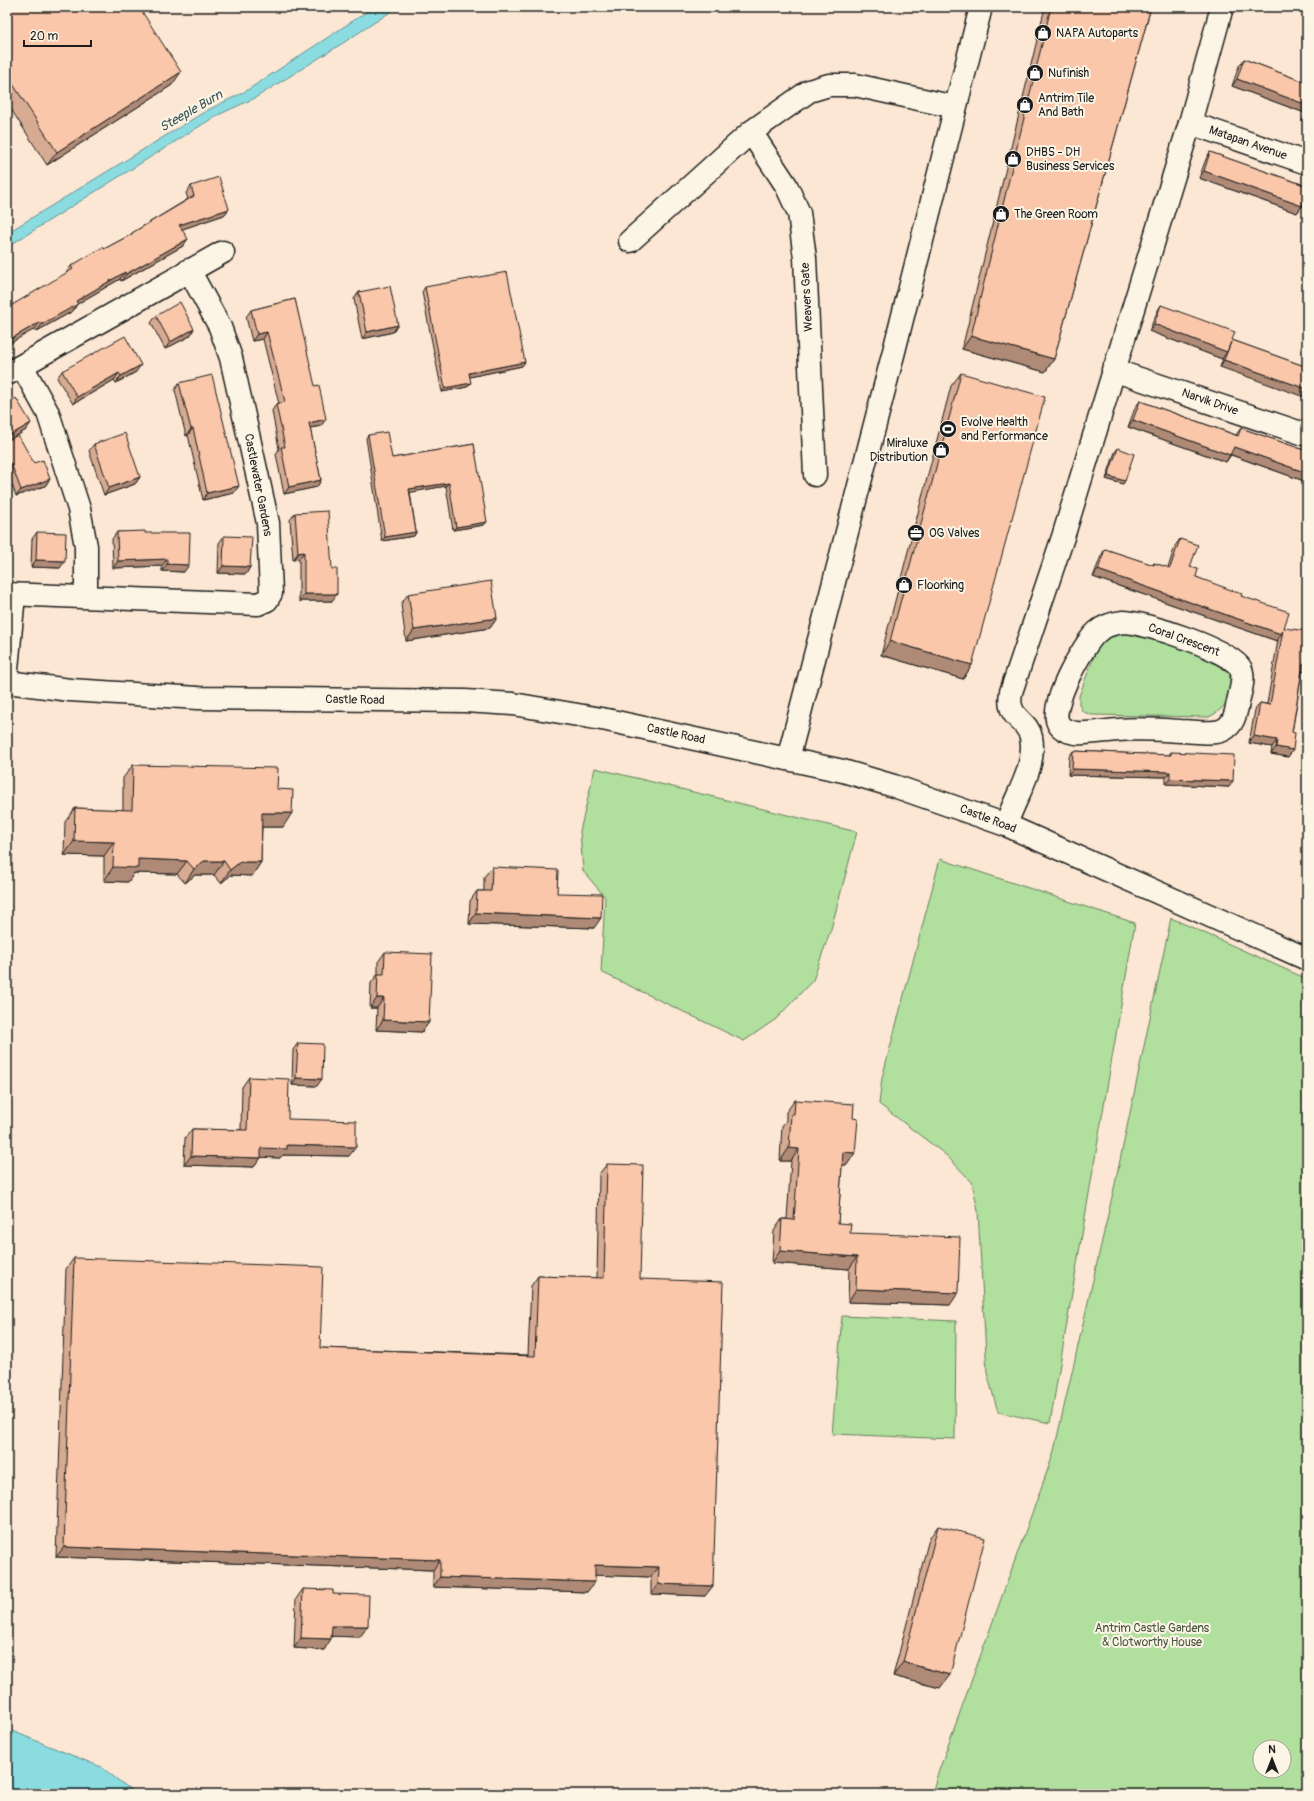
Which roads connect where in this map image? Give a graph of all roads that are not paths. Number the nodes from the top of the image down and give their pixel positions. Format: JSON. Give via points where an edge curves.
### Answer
{"nodes":[{"id":1,"x":981,"y":7,"type":"edge"},
{"id":2,"x":1222,"y":7,"type":"edge"},
{"id":3,"x":955,"y":107,"type":"junction"},
{"id":4,"x":1190,"y":123,"type":"junction"},
{"id":5,"x":751,"y":132,"type":"junction"},
{"id":6,"x":1307,"y":164,"type":"edge"},
{"id":7,"x":630,"y":241,"type":"dead end"},
{"id":8,"x":222,"y":252,"type":"dead end"},
{"id":9,"x":189,"y":270,"type":"junction"},
{"id":10,"x":14,"y":370,"type":"edge"},
{"id":11,"x":1113,"y":370,"type":"junction"},
{"id":12,"x":1307,"y":435,"type":"edge"},
{"id":13,"x":815,"y":475,"type":"dead end"},
{"id":14,"x":10,"y":594,"type":"edge"},
{"id":15,"x":86,"y":596,"type":"junction"},
{"id":16,"x":7,"y":669,"type":"edge"},
{"id":17,"x":7,"y":682,"type":"edge"},
{"id":18,"x":1056,"y":717,"type":"junction"},
{"id":19,"x":1027,"y":728,"type":"junction"},
{"id":20,"x":788,"y":759,"type":"junction"},
{"id":21,"x":1006,"y":825,"type":"junction"},
{"id":22,"x":1307,"y":959,"type":"edge"}],
"edges":[{"from":1,"to":3,"type":"street"},
{"from":2,"to":4,"type":"street"},
{"from":3,"to":5,"type":"street","via":[[855,85],[829,85],[809,91]]},
{"from":3,"to":20,"type":"street"},
{"from":4,"to":6,"type":"street","name":"Matapan Avenue"},
{"from":4,"to":11,"type":"street"},
{"from":5,"to":7,"type":"street"},
{"from":5,"to":13,"type":"street","name":"Weavers Gate","via":[[786,185],[798,213],[805,258]]},
{"from":8,"to":9,"type":"street"},
{"from":9,"to":10,"type":"street"},
{"from":9,"to":15,"type":"street","name":"Castlewater Gardens","via":[[220,327],[231,358],[268,523],[271,593],[267,600],[258,604]]},
{"from":10,"to":15,"type":"street","via":[[48,413],[79,509],[86,546]]},
{"from":11,"to":12,"type":"street","name":"Narvik Drive"},
{"from":11,"to":19,"type":"street","via":[[1011,692],[1009,702],[1012,710]]},
{"from":14,"to":15,"type":"street","name":"Castlewater Gardens"},
{"from":14,"to":16,"type":"street","name":"Castlewater Gardens"},
{"from":17,"to":20,"type":"street","name":"Castle Road","via":[[70,690],[198,698],[465,701],[513,704],[607,720]]},
{"from":18,"to":18,"type":"street","name":"Coral Crescent","via":[[1061,690],[1092,638],[1102,628],[1117,623],[1140,625],[1202,645],[1234,660],[1242,672],[1233,720],[1226,728],[1217,732],[1142,729],[1076,733],[1062,728]]},
{"from":18,"to":19,"type":"street"},
{"from":19,"to":21,"type":"street","via":[[1031,740],[1030,759],[1025,779]]},
{"from":20,"to":21,"type":"street","name":"Castle Road","via":[[894,786]]},
{"from":21,"to":22,"type":"street","name":"Castle Road"}]}
